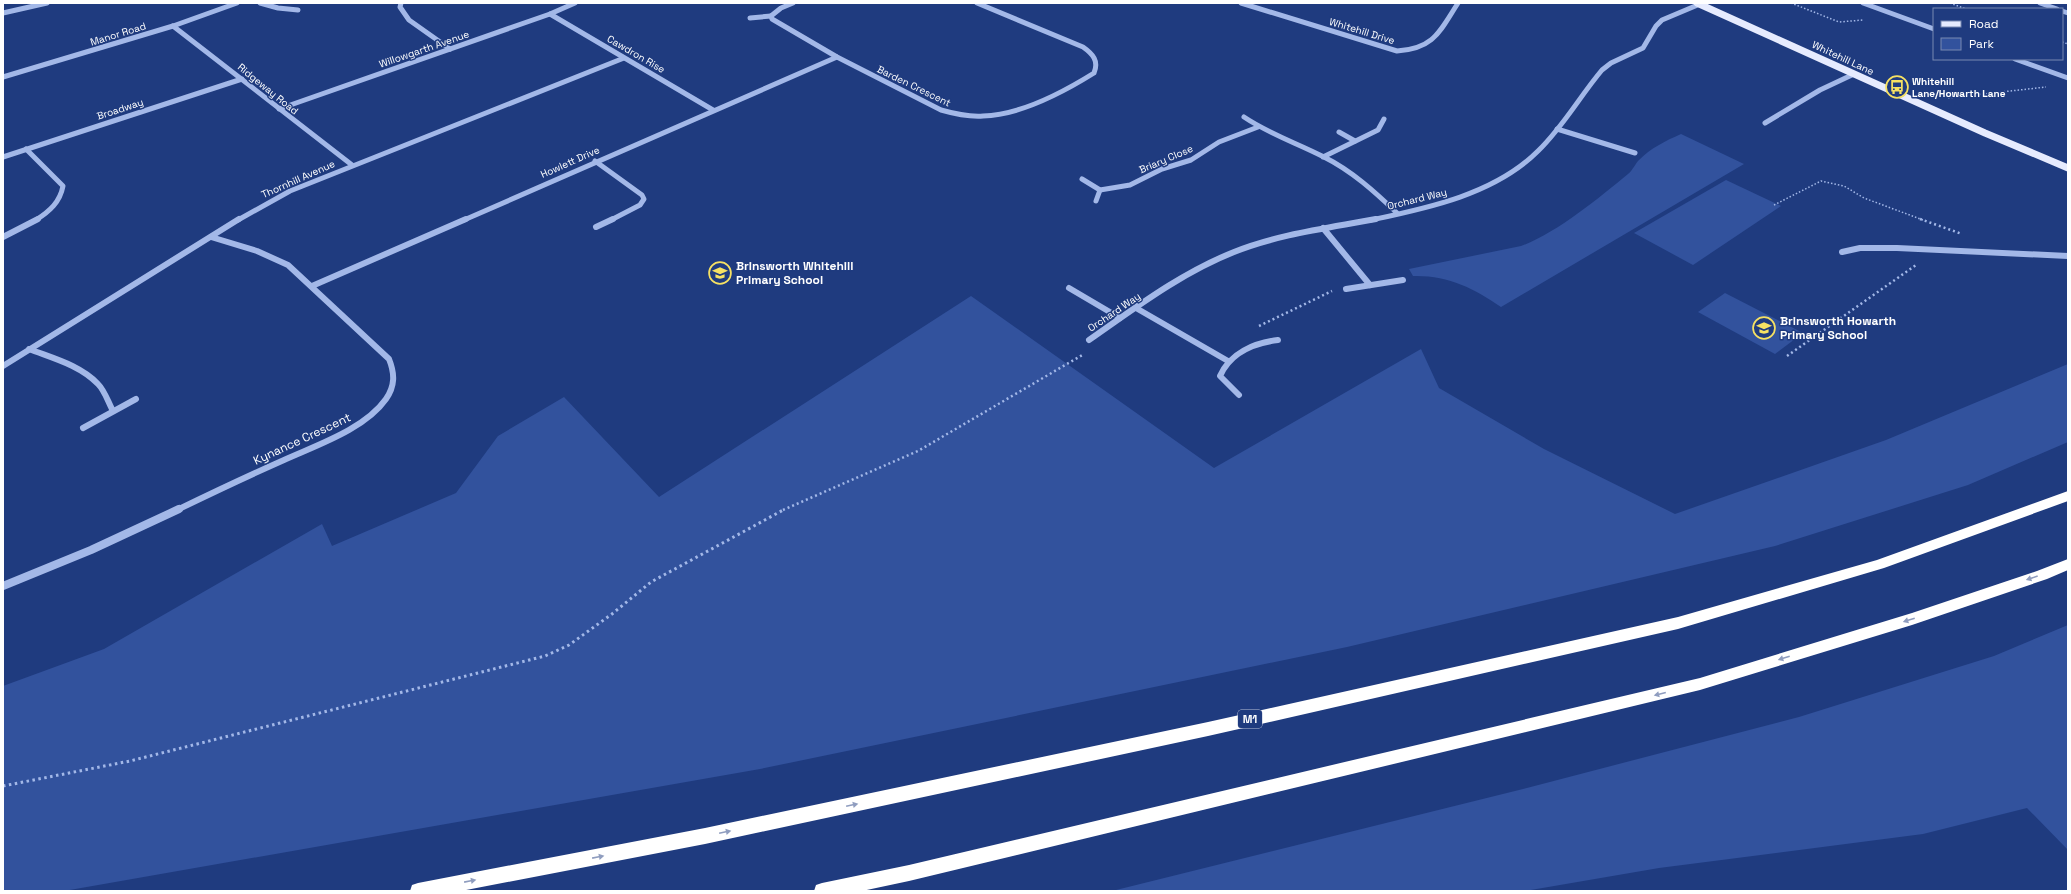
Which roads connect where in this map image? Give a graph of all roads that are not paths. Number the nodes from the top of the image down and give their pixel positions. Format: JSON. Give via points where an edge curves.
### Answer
{"nodes":[{"id":1,"x":46,"y":3,"type":"edge"},
{"id":2,"x":238,"y":3,"type":"edge"},
{"id":3,"x":260,"y":3,"type":"edge"},
{"id":4,"x":401,"y":3,"type":"edge"},
{"id":5,"x":575,"y":3,"type":"edge"},
{"id":6,"x":793,"y":3,"type":"edge"},
{"id":7,"x":977,"y":3,"type":"edge"},
{"id":8,"x":1241,"y":3,"type":"edge"},
{"id":9,"x":1458,"y":3,"type":"edge"},
{"id":10,"x":1863,"y":3,"type":"edge"},
{"id":11,"x":2040,"y":3,"type":"edge"},
{"id":12,"x":1699,"y":4,"type":"edge"},
{"id":13,"x":2054,"y":8,"type":"edge"},
{"id":14,"x":298,"y":10,"type":"dead end"},
{"id":15,"x":3,"y":13,"type":"edge"},
{"id":16,"x":550,"y":14,"type":"junction"},
{"id":17,"x":771,"y":16,"type":"junction"},
{"id":18,"x":750,"y":18,"type":"dead end"},
{"id":19,"x":173,"y":26,"type":"junction"},
{"id":20,"x":1933,"y":29,"type":"edge"},
{"id":21,"x":450,"y":49,"type":"junction"},
{"id":22,"x":837,"y":57,"type":"junction"},
{"id":23,"x":624,"y":58,"type":"junction"},
{"id":24,"x":2018,"y":60,"type":"edge"},
{"id":25,"x":1854,"y":74,"type":"junction"},
{"id":26,"x":3,"y":77,"type":"edge"},
{"id":27,"x":2068,"y":78,"type":"edge"},
{"id":28,"x":242,"y":79,"type":"junction"},
{"id":29,"x":279,"y":109,"type":"junction"},
{"id":30,"x":713,"y":110,"type":"junction"},
{"id":31,"x":1244,"y":117,"type":"dead end"},
{"id":32,"x":1384,"y":119,"type":"dead end"},
{"id":33,"x":1765,"y":123,"type":"dead end"},
{"id":34,"x":1258,"y":127,"type":"junction"},
{"id":35,"x":1557,"y":129,"type":"junction"},
{"id":36,"x":1339,"y":132,"type":"dead end"},
{"id":37,"x":1355,"y":141,"type":"junction"},
{"id":38,"x":26,"y":149,"type":"junction"},
{"id":39,"x":1635,"y":153,"type":"dead end"},
{"id":40,"x":3,"y":157,"type":"edge"},
{"id":41,"x":1323,"y":157,"type":"junction"},
{"id":42,"x":595,"y":161,"type":"junction"},
{"id":43,"x":2066,"y":164,"type":"edge"},
{"id":44,"x":352,"y":165,"type":"junction"},
{"id":45,"x":1082,"y":179,"type":"dead end"},
{"id":46,"x":1100,"y":190,"type":"junction"},
{"id":47,"x":1096,"y":201,"type":"dead end"},
{"id":48,"x":1397,"y":213,"type":"junction"},
{"id":49,"x":596,"y":227,"type":"dead end"},
{"id":50,"x":1323,"y":228,"type":"junction"},
{"id":51,"x":3,"y":237,"type":"edge"},
{"id":52,"x":211,"y":237,"type":"junction"},
{"id":53,"x":1842,"y":252,"type":"dead end"},
{"id":54,"x":2068,"y":256,"type":"edge"},
{"id":55,"x":1403,"y":280,"type":"dead end"},
{"id":56,"x":1370,"y":285,"type":"junction"},
{"id":57,"x":312,"y":286,"type":"junction"},
{"id":58,"x":1069,"y":288,"type":"dead end"},
{"id":59,"x":1346,"y":289,"type":"road end"},
{"id":60,"x":1136,"y":308,"type":"junction"},
{"id":61,"x":1120,"y":318,"type":"junction"},
{"id":62,"x":1089,"y":340,"type":"road end"},
{"id":63,"x":1278,"y":340,"type":"dead end"},
{"id":64,"x":29,"y":349,"type":"junction"},
{"id":65,"x":1228,"y":361,"type":"junction"},
{"id":66,"x":3,"y":366,"type":"edge"},
{"id":67,"x":1239,"y":395,"type":"dead end"},
{"id":68,"x":136,"y":399,"type":"dead end"},
{"id":69,"x":113,"y":411,"type":"junction"},
{"id":70,"x":83,"y":428,"type":"dead end"},
{"id":71,"x":2068,"y":496,"type":"edge"},
{"id":72,"x":2068,"y":564,"type":"edge"},
{"id":73,"x":3,"y":586,"type":"edge"},
{"id":74,"x":418,"y":891,"type":"edge"},
{"id":75,"x":822,"y":891,"type":"edge"}],
"edges":[{"from":1,"to":15,"type":"street"},
{"from":2,"to":19,"type":"street","name":"Manor Road"},
{"from":3,"to":14,"type":"street"},
{"from":4,"to":21,"type":"street","via":[[400,7],[409,20]]},
{"from":5,"to":16,"type":"street","name":"Willowgarth Avenue"},
{"from":6,"to":17,"type":"street"},
{"from":7,"to":22,"type":"street","name":"Barden Crescent","via":[[1083,47],[1096,59],[1094,73],[1021,109],[990,117],[972,117],[954,115],[941,110]]},
{"from":8,"to":9,"type":"street","name":"Whitehill Drive","via":[[1397,51],[1427,46]]},
{"from":10,"to":20,"type":"street"},
{"from":11,"to":13,"type":"street"},
{"from":12,"to":25,"type":"main road","name":"Whitehill Lane"},
{"from":12,"to":35,"type":"street","name":"Orchard Way","via":[[1666,17],[1659,22],[1645,47],[1602,70]]},
{"from":16,"to":21,"type":"street","name":"Willowgarth Avenue"},
{"from":16,"to":23,"type":"street","name":"Cawdron Rise"},
{"from":17,"to":18,"type":"street"},
{"from":17,"to":22,"type":"street","via":[[778,23]]},
{"from":19,"to":26,"type":"street","name":"Manor Road"},
{"from":19,"to":28,"type":"street","name":"Ridgeway Road"},
{"from":21,"to":29,"type":"street","name":"Willowgarth Avenue"},
{"from":22,"to":30,"type":"street","name":"Howlett Drive"},
{"from":23,"to":30,"type":"street","name":"Cawdron Rise"},
{"from":23,"to":44,"type":"street","name":"Thornhill Avenue"},
{"from":24,"to":27,"type":"street"},
{"from":25,"to":33,"type":"street","via":[[1820,90]]},
{"from":25,"to":43,"type":"main road","name":"Whitehill Lane"},
{"from":28,"to":29,"type":"street","name":"Ridgeway Road"},
{"from":28,"to":38,"type":"street","name":"Broadway"},
{"from":29,"to":44,"type":"street","name":"Ridgeway Road"},
{"from":30,"to":42,"type":"street","name":"Howlett Drive"},
{"from":31,"to":34,"type":"street"},
{"from":32,"to":37,"type":"street","via":[[1378,130]]},
{"from":34,"to":41,"type":"street"},
{"from":34,"to":46,"type":"street","name":"Briary Close","via":[[1219,142],[1191,160],[1162,169],[1130,185]]},
{"from":35,"to":39,"type":"street"},
{"from":35,"to":48,"type":"street","name":"Orchard Way","via":[[1527,162],[1506,175],[1455,198]]},
{"from":36,"to":37,"type":"street"},
{"from":37,"to":41,"type":"street"},
{"from":38,"to":40,"type":"street","name":"Broadway"},
{"from":38,"to":51,"type":"street","via":[[63,186],[63,194],[57,204],[43,215]]},
{"from":41,"to":48,"type":"street","via":[[1360,178]]},
{"from":42,"to":49,"type":"street","via":[[644,199],[640,205]]},
{"from":42,"to":57,"type":"street","name":"Howlett Drive"},
{"from":44,"to":52,"type":"street","name":"Thornhill Avenue","via":[[266,202]]},
{"from":45,"to":46,"type":"street"},
{"from":46,"to":47,"type":"street"},
{"from":48,"to":50,"type":"street","name":"Orchard Way"},
{"from":50,"to":56,"type":"street"},
{"from":50,"to":60,"type":"street","name":"Orchard Way","via":[[1257,244],[1230,254],[1179,279]]},
{"from":52,"to":57,"type":"street","name":"Kynance Crescent","via":[[274,257],[288,265]]},
{"from":52,"to":64,"type":"street","name":"Thornhill Avenue"},
{"from":53,"to":54,"type":"street","via":[[1860,248],[1897,248]]},
{"from":55,"to":56,"type":"street"},
{"from":56,"to":59,"type":"street"},
{"from":57,"to":73,"type":"street","name":"Kynance Crescent","via":[[382,351],[394,367],[392,389],[377,410],[352,428],[91,550]]},
{"from":58,"to":61,"type":"street"},
{"from":60,"to":61,"type":"street","name":"Orchard Way"},
{"from":60,"to":65,"type":"street"},
{"from":61,"to":62,"type":"street","name":"Orchard Way"},
{"from":63,"to":65,"type":"street","via":[[1253,344]]},
{"from":64,"to":66,"type":"street","name":"Thornhill Avenue"},
{"from":64,"to":69,"type":"street","via":[[88,375],[98,385]]},
{"from":65,"to":67,"type":"street","via":[[1220,376]]},
{"from":68,"to":69,"type":"street"},
{"from":69,"to":70,"type":"street"},
{"from":74,"to":71,"type":"highway","number":"M1","one_way":true,"via":[[705,836],[1208,729],[1678,623],[1879,564]]},
{"from":72,"to":75,"type":"highway","one_way":true,"via":[[1912,619],[1700,684],[925,869]]}]}
